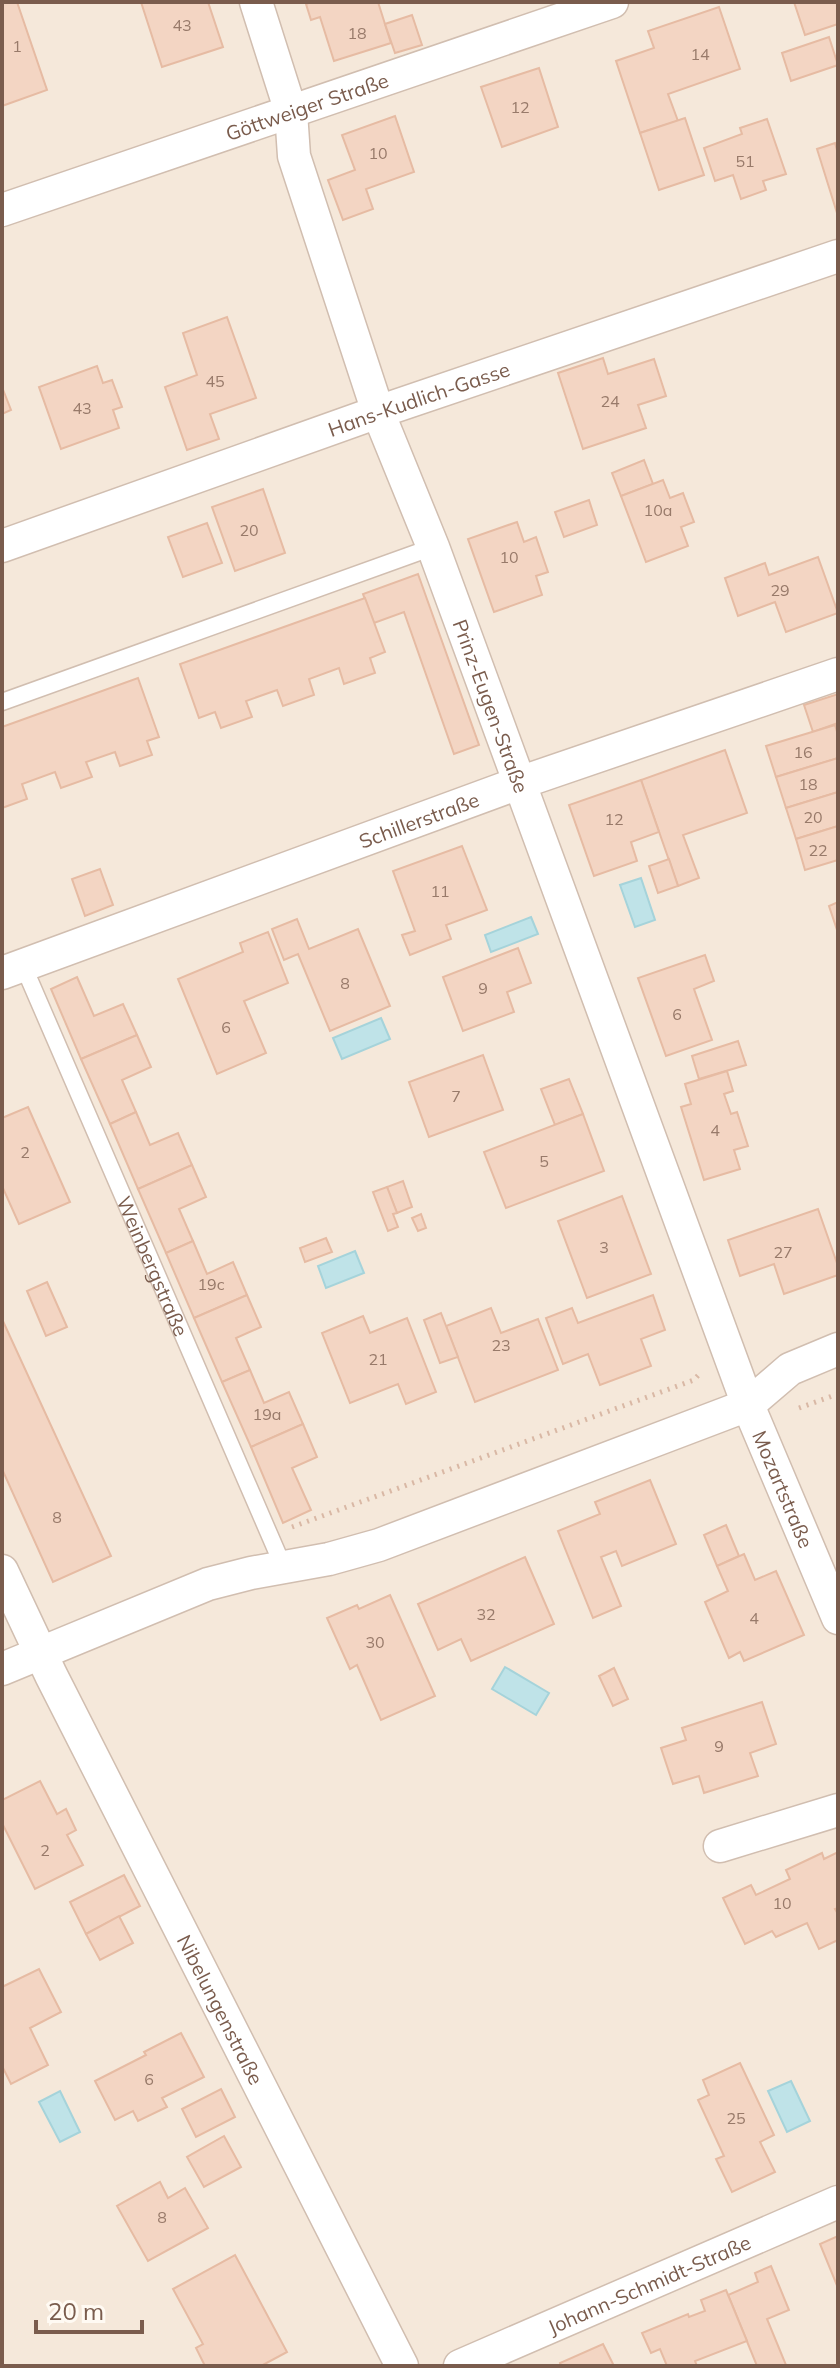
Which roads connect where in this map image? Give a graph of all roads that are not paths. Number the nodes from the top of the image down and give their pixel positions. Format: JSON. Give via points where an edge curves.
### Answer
{"nodes":[{"id":1,"x":256,"y":2,"type":"edge"},
{"id":2,"x":612,"y":2,"type":"edge"},
{"id":3,"x":291,"y":112,"type":"junction"},
{"id":4,"x":2,"y":210,"type":"edge"},
{"id":5,"x":838,"y":256,"type":"edge"},
{"id":6,"x":378,"y":412,"type":"junction"},
{"id":7,"x":2,"y":546,"type":"edge"},
{"id":8,"x":433,"y":547,"type":"junction"},
{"id":9,"x":838,"y":674,"type":"edge"},
{"id":10,"x":2,"y":702,"type":"edge"},
{"id":11,"x":519,"y":783,"type":"junction"},
{"id":12,"x":12,"y":969,"type":"edge"},
{"id":13,"x":838,"y":1349,"type":"edge"},
{"id":14,"x":748,"y":1405,"type":"junction"},
{"id":15,"x":283,"y":1566,"type":"junction"},
{"id":16,"x":2,"y":1571,"type":"edge"},
{"id":17,"x":838,"y":1618,"type":"edge"},
{"id":18,"x":40,"y":1652,"type":"junction"},
{"id":19,"x":2,"y":1669,"type":"edge"},
{"id":20,"x":838,"y":1810,"type":"edge"},
{"id":21,"x":720,"y":1846,"type":"dead end"},
{"id":22,"x":838,"y":2202,"type":"edge"},
{"id":23,"x":402,"y":2366,"type":"edge"},
{"id":24,"x":460,"y":2366,"type":"edge"}],
"edges":[{"from":1,"to":3,"type":"street","name":"Prinz-Eugen-Straße"},
{"from":2,"to":3,"type":"street","name":"Göttweiger Straße"},
{"from":3,"to":4,"type":"street","name":"Göttweiger Straße"},
{"from":3,"to":6,"type":"street","name":"Prinz-Eugen-Straße","via":[[294,156]]},
{"from":5,"to":6,"type":"street","name":"Hans-Kudlich-Gasse"},
{"from":6,"to":7,"type":"street","name":"Hans-Kudlich-Gasse"},
{"from":6,"to":8,"type":"street","name":"Prinz-Eugen-Straße"},
{"from":8,"to":10,"type":"lane"},
{"from":8,"to":11,"type":"street","name":"Prinz-Eugen-Straße"},
{"from":9,"to":11,"type":"street","name":"Schillerstraße"},
{"from":11,"to":12,"type":"street","name":"Schillerstraße"},
{"from":11,"to":14,"type":"street","name":"Prinz-Eugen-Straße"},
{"from":12,"to":15,"type":"lane","name":"Weinbergstraße"},
{"from":13,"to":14,"type":"street","via":[[790,1369]]},
{"from":14,"to":15,"type":"street","via":[[379,1545]]},
{"from":14,"to":17,"type":"street","name":"Mozartstraße"},
{"from":15,"to":18,"type":"street","via":[[208,1584]]},
{"from":16,"to":18,"type":"street","name":"Nibelungenstraße"},
{"from":18,"to":19,"type":"street"},
{"from":18,"to":23,"type":"street","name":"Nibelungenstraße"},
{"from":20,"to":21,"type":"street"},
{"from":22,"to":24,"type":"street","name":"Johann-Schmidt-Straße"}]}
